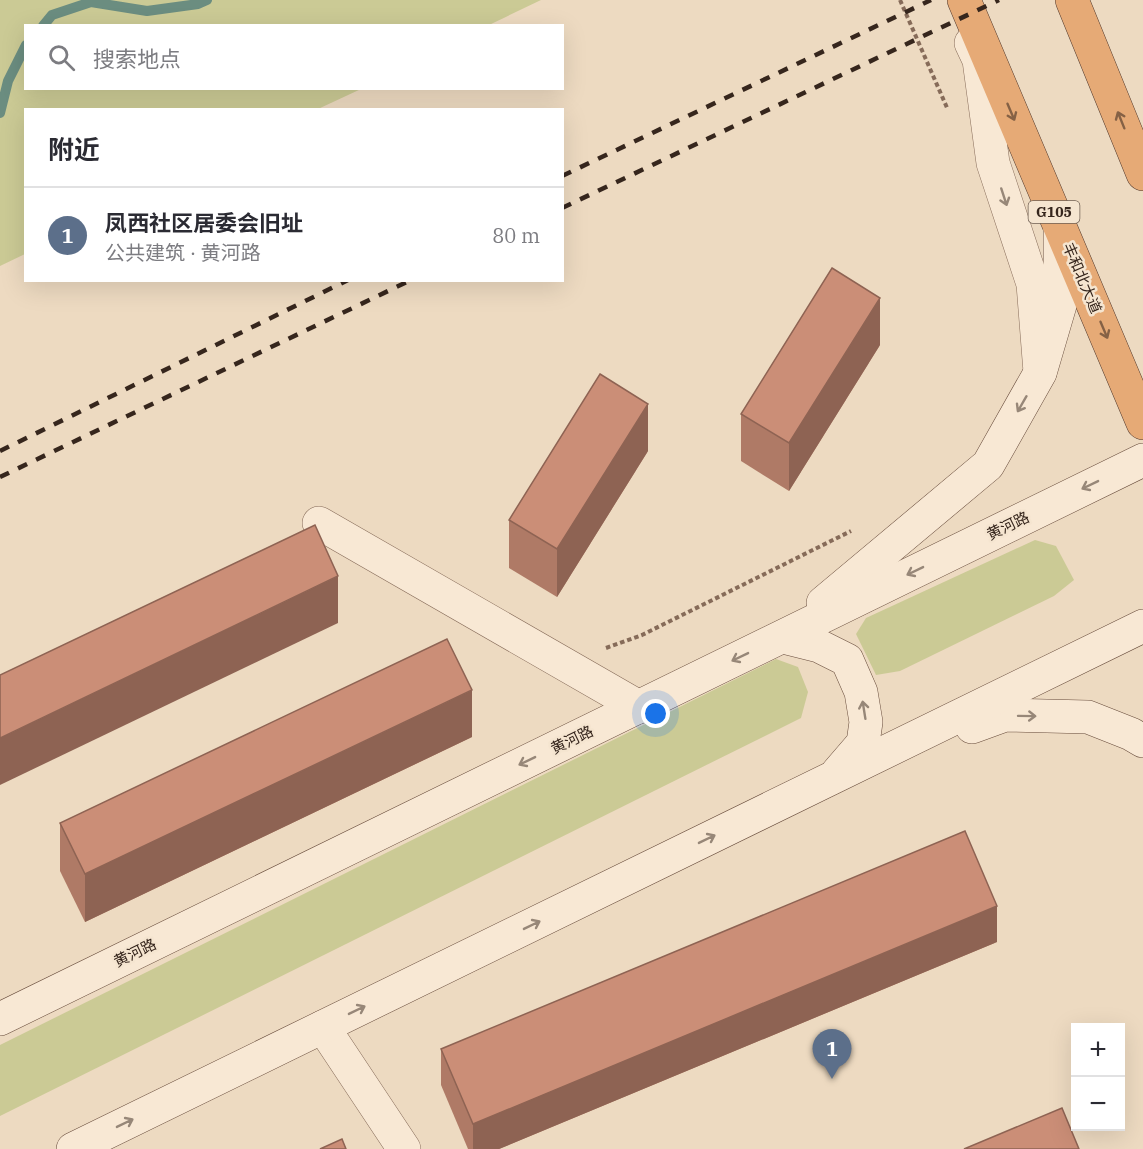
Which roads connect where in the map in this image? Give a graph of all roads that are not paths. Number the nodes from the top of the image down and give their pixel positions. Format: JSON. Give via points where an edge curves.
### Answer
{"nodes":[{"id":1,"x":952,"y":0,"type":"edge"},
{"id":2,"x":964,"y":0,"type":"edge"},
{"id":3,"x":1072,"y":0,"type":"edge"},
{"id":4,"x":1143,"y":174,"type":"edge"},
{"id":5,"x":1060,"y":228,"type":"junction"},
{"id":6,"x":1040,"y":373,"type":"junction"},
{"id":7,"x":1143,"y":423,"type":"edge"},
{"id":8,"x":1143,"y":460,"type":"edge"},
{"id":9,"x":319,"y":523,"type":"dead end"},
{"id":10,"x":1143,"y":626,"type":"edge"},
{"id":11,"x":783,"y":637,"type":"junction"},
{"id":12,"x":639,"y":707,"type":"junction"},
{"id":13,"x":1143,"y":741,"type":"edge"},
{"id":14,"x":832,"y":778,"type":"junction"},
{"id":15,"x":0,"y":1019,"type":"edge"},
{"id":16,"x":323,"y":1027,"type":"junction"},
{"id":17,"x":73,"y":1149,"type":"edge"},
{"id":18,"x":405,"y":1149,"type":"edge"}],
"edges":[{"from":1,"to":6,"type":"main road","one_way":true,"via":[[979,60],[993,163],[1033,284]]},
{"from":2,"to":5,"type":"highway","name":"丰和北大道","number":"G105","one_way":true},
{"from":4,"to":3,"type":"highway","one_way":true},
{"from":5,"to":6,"type":"main road","via":[[1060,305]]},
{"from":5,"to":7,"type":"highway","name":"丰和北大道","number":"G105","one_way":true},
{"from":6,"to":11,"type":"main road","one_way":true,"via":[[988,465]]},
{"from":8,"to":11,"type":"main road","name":"黄河路","one_way":true},
{"from":9,"to":12,"type":"main road"},
{"from":10,"to":14,"type":"main road"},
{"from":11,"to":12,"type":"main road","name":"黄河路","one_way":true},
{"from":14,"to":11,"type":"main road","one_way":true,"via":[[863,743],[866,722],[861,692],[847,660],[819,646]]},
{"from":12,"to":15,"type":"main road","name":"黄河路","one_way":true},
{"from":14,"to":13,"type":"main road","one_way":true,"via":[[1005,715],[1088,717]]},
{"from":16,"to":14,"type":"main road","one_way":true},
{"from":17,"to":16,"type":"main road","one_way":true},
{"from":16,"to":18,"type":"main road"}]}
